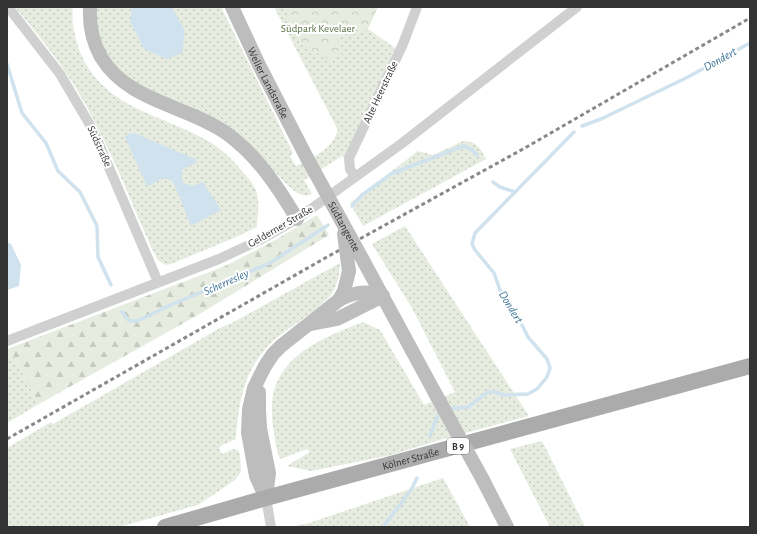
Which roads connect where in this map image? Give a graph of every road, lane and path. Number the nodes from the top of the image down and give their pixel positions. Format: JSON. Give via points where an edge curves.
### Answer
{"nodes":[{"id":1,"x":8,"y":7,"type":"edge"},
{"id":2,"x":90,"y":7,"type":"edge"},
{"id":3,"x":232,"y":7,"type":"edge"},
{"id":4,"x":417,"y":7,"type":"edge"},
{"id":5,"x":577,"y":7,"type":"edge"},
{"id":6,"x":7,"y":21,"type":"edge"},
{"id":7,"x":21,"y":23,"type":"junction"},
{"id":8,"x":306,"y":158,"type":"joint"},
{"id":9,"x":355,"y":177,"type":"junction"},
{"id":10,"x":297,"y":219,"type":"junction"},
{"id":11,"x":341,"y":220,"type":"junction"},
{"id":12,"x":158,"y":282,"type":"junction"},
{"id":13,"x":383,"y":296,"type":"junction"},
{"id":14,"x":339,"y":300,"type":"junction"},
{"id":15,"x":308,"y":325,"type":"junction"},
{"id":16,"x":7,"y":341,"type":"edge"},
{"id":17,"x":750,"y":366,"type":"edge"},
{"id":18,"x":266,"y":498,"type":"junction"},
{"id":19,"x":165,"y":527,"type":"edge"},
{"id":20,"x":271,"y":527,"type":"edge"},
{"id":21,"x":507,"y":527,"type":"edge"}],
"edges":[{"from":1,"to":7,"type":"street","name":"Südstraße"},
{"from":2,"to":10,"type":"main road","via":[[96,47],[112,72],[133,89],[208,123],[242,145],[268,174]]},
{"from":3,"to":8,"type":"main road","name":"Weller Landstraße"},
{"from":4,"to":9,"type":"street","name":"Alte Heerstraße","via":[[403,44],[349,158],[350,168]]},
{"from":5,"to":9,"type":"street","name":"Gelderner Straße"},
{"from":6,"to":7,"type":"street"},
{"from":7,"to":12,"type":"street","name":"Südstraße","via":[[60,74],[93,130]]},
{"from":8,"to":11,"type":"main road","name":"Südtangente","bridge":true},
{"from":9,"to":10,"type":"street","name":"Gelderner Straße"},
{"from":10,"to":12,"type":"street","name":"Gelderner Straße","via":[[219,259]]},
{"from":11,"to":13,"type":"main road","name":"Südtangente","bridge":true},
{"from":11,"to":14,"type":"main road","bridge":true,"via":[[348,271],[344,291]]},
{"from":12,"to":16,"type":"street","name":"Gelderner Straße"},
{"from":13,"to":14,"type":"main road","via":[[362,292]]},
{"from":13,"to":15,"type":"main road","via":[[337,318]]},
{"from":13,"to":21,"type":"main road","name":"Südtangente","bridge":true},
{"from":14,"to":15,"type":"main road"},
{"from":15,"to":18,"type":"main road","via":[[273,354],[251,398],[248,433],[256,476]]},
{"from":17,"to":18,"type":"main road","name":"Kölner Straße","number":"B 9"},
{"from":18,"to":19,"type":"main road","name":"Kölner Straße","number":"B 9"},
{"from":18,"to":20,"type":"street"}]}
